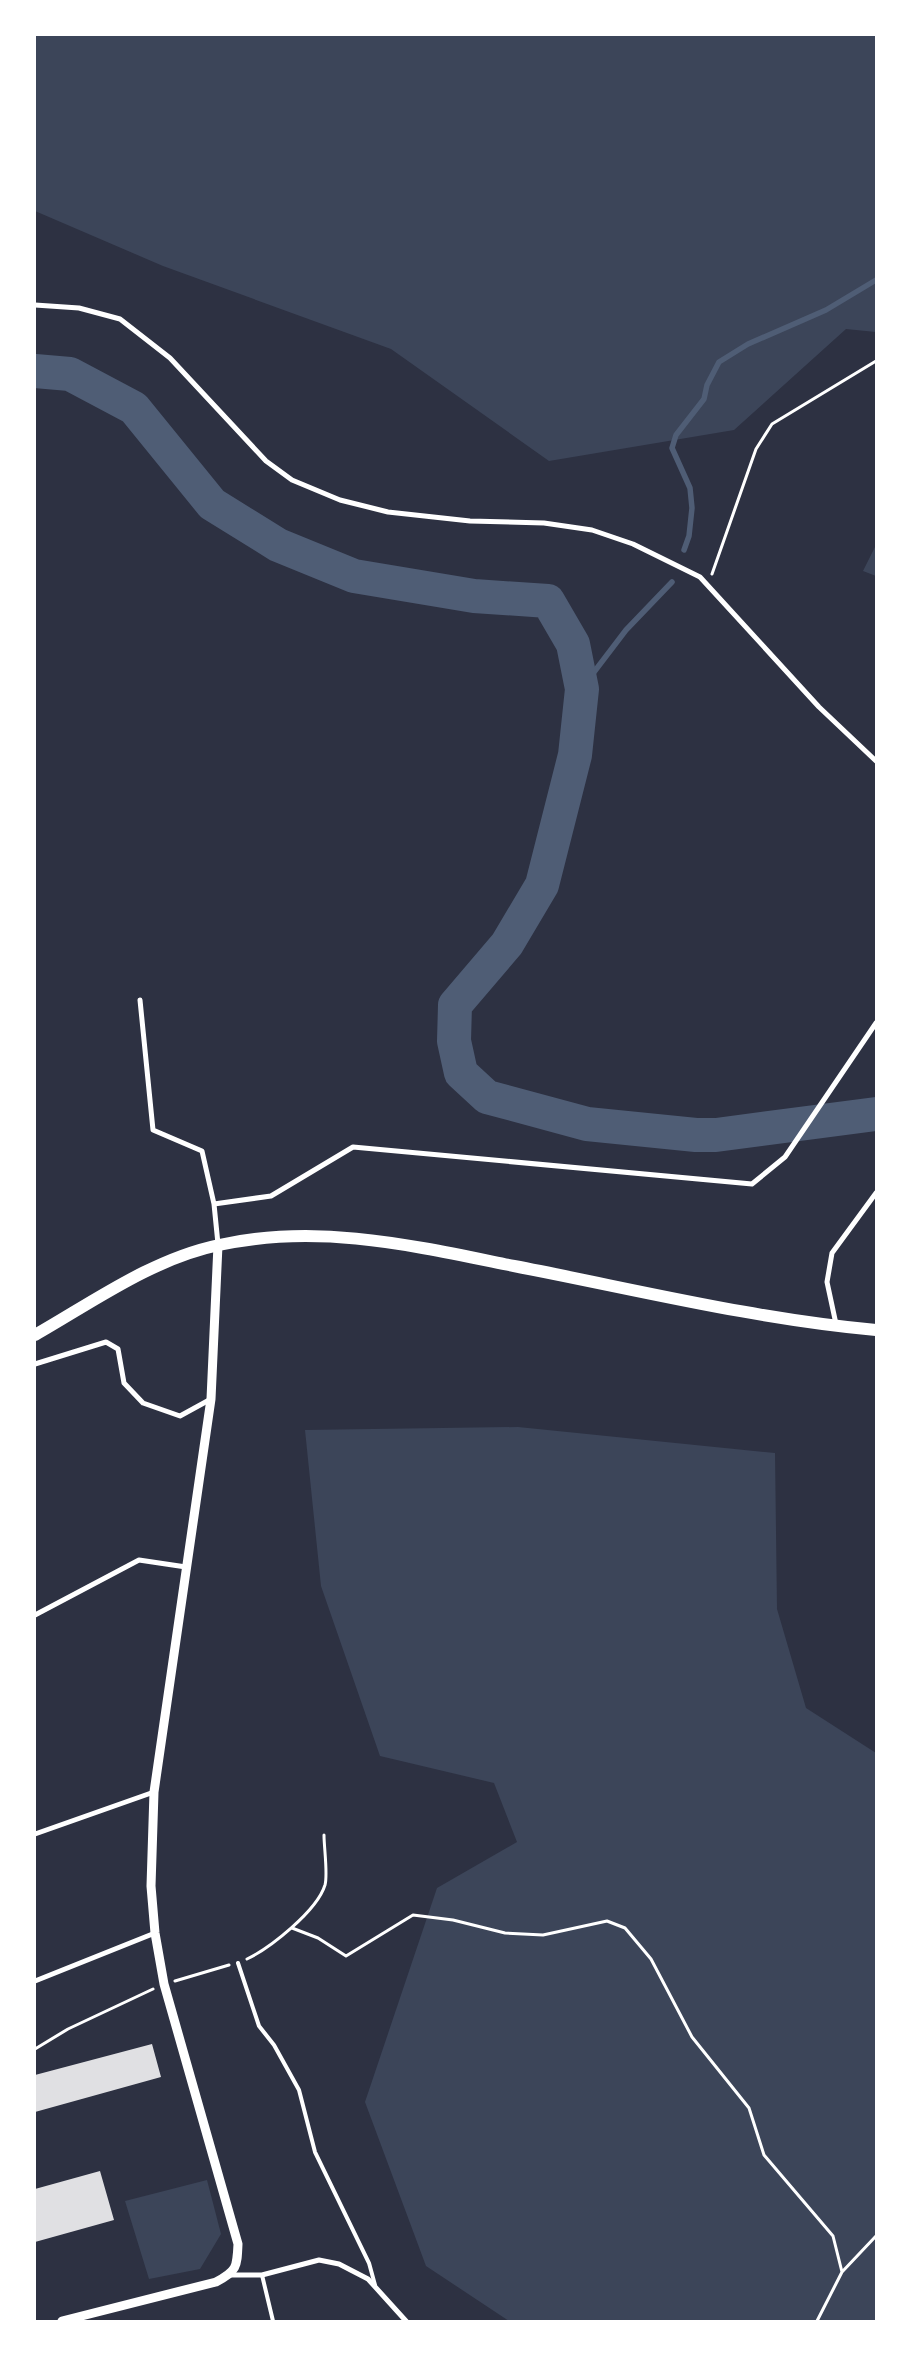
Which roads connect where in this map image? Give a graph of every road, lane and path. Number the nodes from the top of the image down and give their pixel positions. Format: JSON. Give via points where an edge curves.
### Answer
{"nodes":[{"id":1,"x":35,"y":305,"type":"edge"},
{"id":2,"x":876,"y":361,"type":"edge"},
{"id":3,"x":708,"y":586,"type":"junction"},
{"id":4,"x":876,"y":761,"type":"edge"},
{"id":5,"x":140,"y":1000,"type":"dead end"},
{"id":6,"x":876,"y":1023,"type":"edge"},
{"id":7,"x":876,"y":1193,"type":"edge"},
{"id":8,"x":214,"y":1204,"type":"junction"},
{"id":9,"x":218,"y":1245,"type":"junction"},
{"id":10,"x":836,"y":1327,"type":"junction"},
{"id":11,"x":876,"y":1330,"type":"edge"},
{"id":12,"x":35,"y":1336,"type":"edge"},
{"id":13,"x":35,"y":1364,"type":"edge"},
{"id":14,"x":211,"y":1399,"type":"junction"},
{"id":15,"x":186,"y":1567,"type":"junction"},
{"id":16,"x":35,"y":1615,"type":"edge"},
{"id":17,"x":154,"y":1792,"type":"junction"},
{"id":18,"x":35,"y":1834,"type":"edge"},
{"id":19,"x":324,"y":1835,"type":"dead end"},
{"id":20,"x":292,"y":1928,"type":"junction"},
{"id":21,"x":155,"y":1932,"type":"junction"},
{"id":22,"x":238,"y":1963,"type":"junction"},
{"id":23,"x":35,"y":1981,"type":"edge"},
{"id":24,"x":164,"y":1984,"type":"junction"},
{"id":25,"x":35,"y":2049,"type":"edge"},
{"id":26,"x":876,"y":2236,"type":"edge"},
{"id":27,"x":842,"y":2272,"type":"junction"},
{"id":28,"x":231,"y":2274,"type":"junction"},
{"id":29,"x":262,"y":2275,"type":"junction"},
{"id":30,"x":375,"y":2287,"type":"junction"},
{"id":31,"x":62,"y":2321,"type":"edge"},
{"id":32,"x":273,"y":2321,"type":"edge"},
{"id":33,"x":406,"y":2321,"type":"edge"},
{"id":34,"x":818,"y":2321,"type":"edge"}],
"edges":[{"from":1,"to":3,"type":"street","via":[[79,308],[120,319],[170,358],[266,461],[292,480],[340,500],[388,512],[470,521],[544,523],[592,530],[633,544],[700,577]]},
{"from":2,"to":3,"type":"path","via":[[772,424],[756,449]]},
{"from":3,"to":4,"type":"street","via":[[819,708]]},
{"from":5,"to":8,"type":"street","via":[[152,1130],[202,1151]]},
{"from":6,"to":8,"type":"street","via":[[785,1157],[752,1184],[353,1148],[271,1196]]},
{"from":7,"to":10,"type":"street","via":[[832,1253],[827,1282]]},
{"from":8,"to":9,"type":"street"},
{"from":9,"to":10,"type":"main road","via":[[282,1235],[386,1241]]},
{"from":9,"to":12,"type":"main road","via":[[176,1257]]},
{"from":9,"to":14,"type":"street"},
{"from":10,"to":11,"type":"main road"},
{"from":13,"to":14,"type":"street","via":[[106,1342],[118,1349],[124,1383],[143,1404],[180,1416]]},
{"from":14,"to":15,"type":"street"},
{"from":15,"to":16,"type":"street","via":[[139,1560]]},
{"from":15,"to":17,"type":"street"},
{"from":17,"to":18,"type":"street"},
{"from":17,"to":21,"type":"street","via":[[151,1886]]},
{"from":19,"to":20,"type":"path","via":[[325,1885]]},
{"from":20,"to":22,"type":"path","via":[[266,1950]]},
{"from":20,"to":27,"type":"path","via":[[318,1938],[346,1956],[413,1915],[453,1920],[505,1934],[543,1935],[607,1921],[625,1928],[651,1959],[692,2037],[749,2108],[764,2155],[833,2236]]},
{"from":21,"to":23,"type":"street"},
{"from":21,"to":24,"type":"street"},
{"from":22,"to":24,"type":"path"},
{"from":22,"to":30,"type":"lane","via":[[259,2026],[274,2045],[299,2090],[315,2152],[369,2263]]},
{"from":24,"to":25,"type":"path","via":[[68,2029]]},
{"from":24,"to":28,"type":"street","via":[[238,2244],[237,2265]]},
{"from":26,"to":27,"type":"path"},
{"from":27,"to":34,"type":"path"},
{"from":28,"to":29,"type":"street"},
{"from":28,"to":31,"type":"street","via":[[216,2282]]},
{"from":29,"to":30,"type":"street","via":[[319,2260],[339,2264],[368,2279]]},
{"from":29,"to":32,"type":"lane"},
{"from":30,"to":33,"type":"street"}]}
